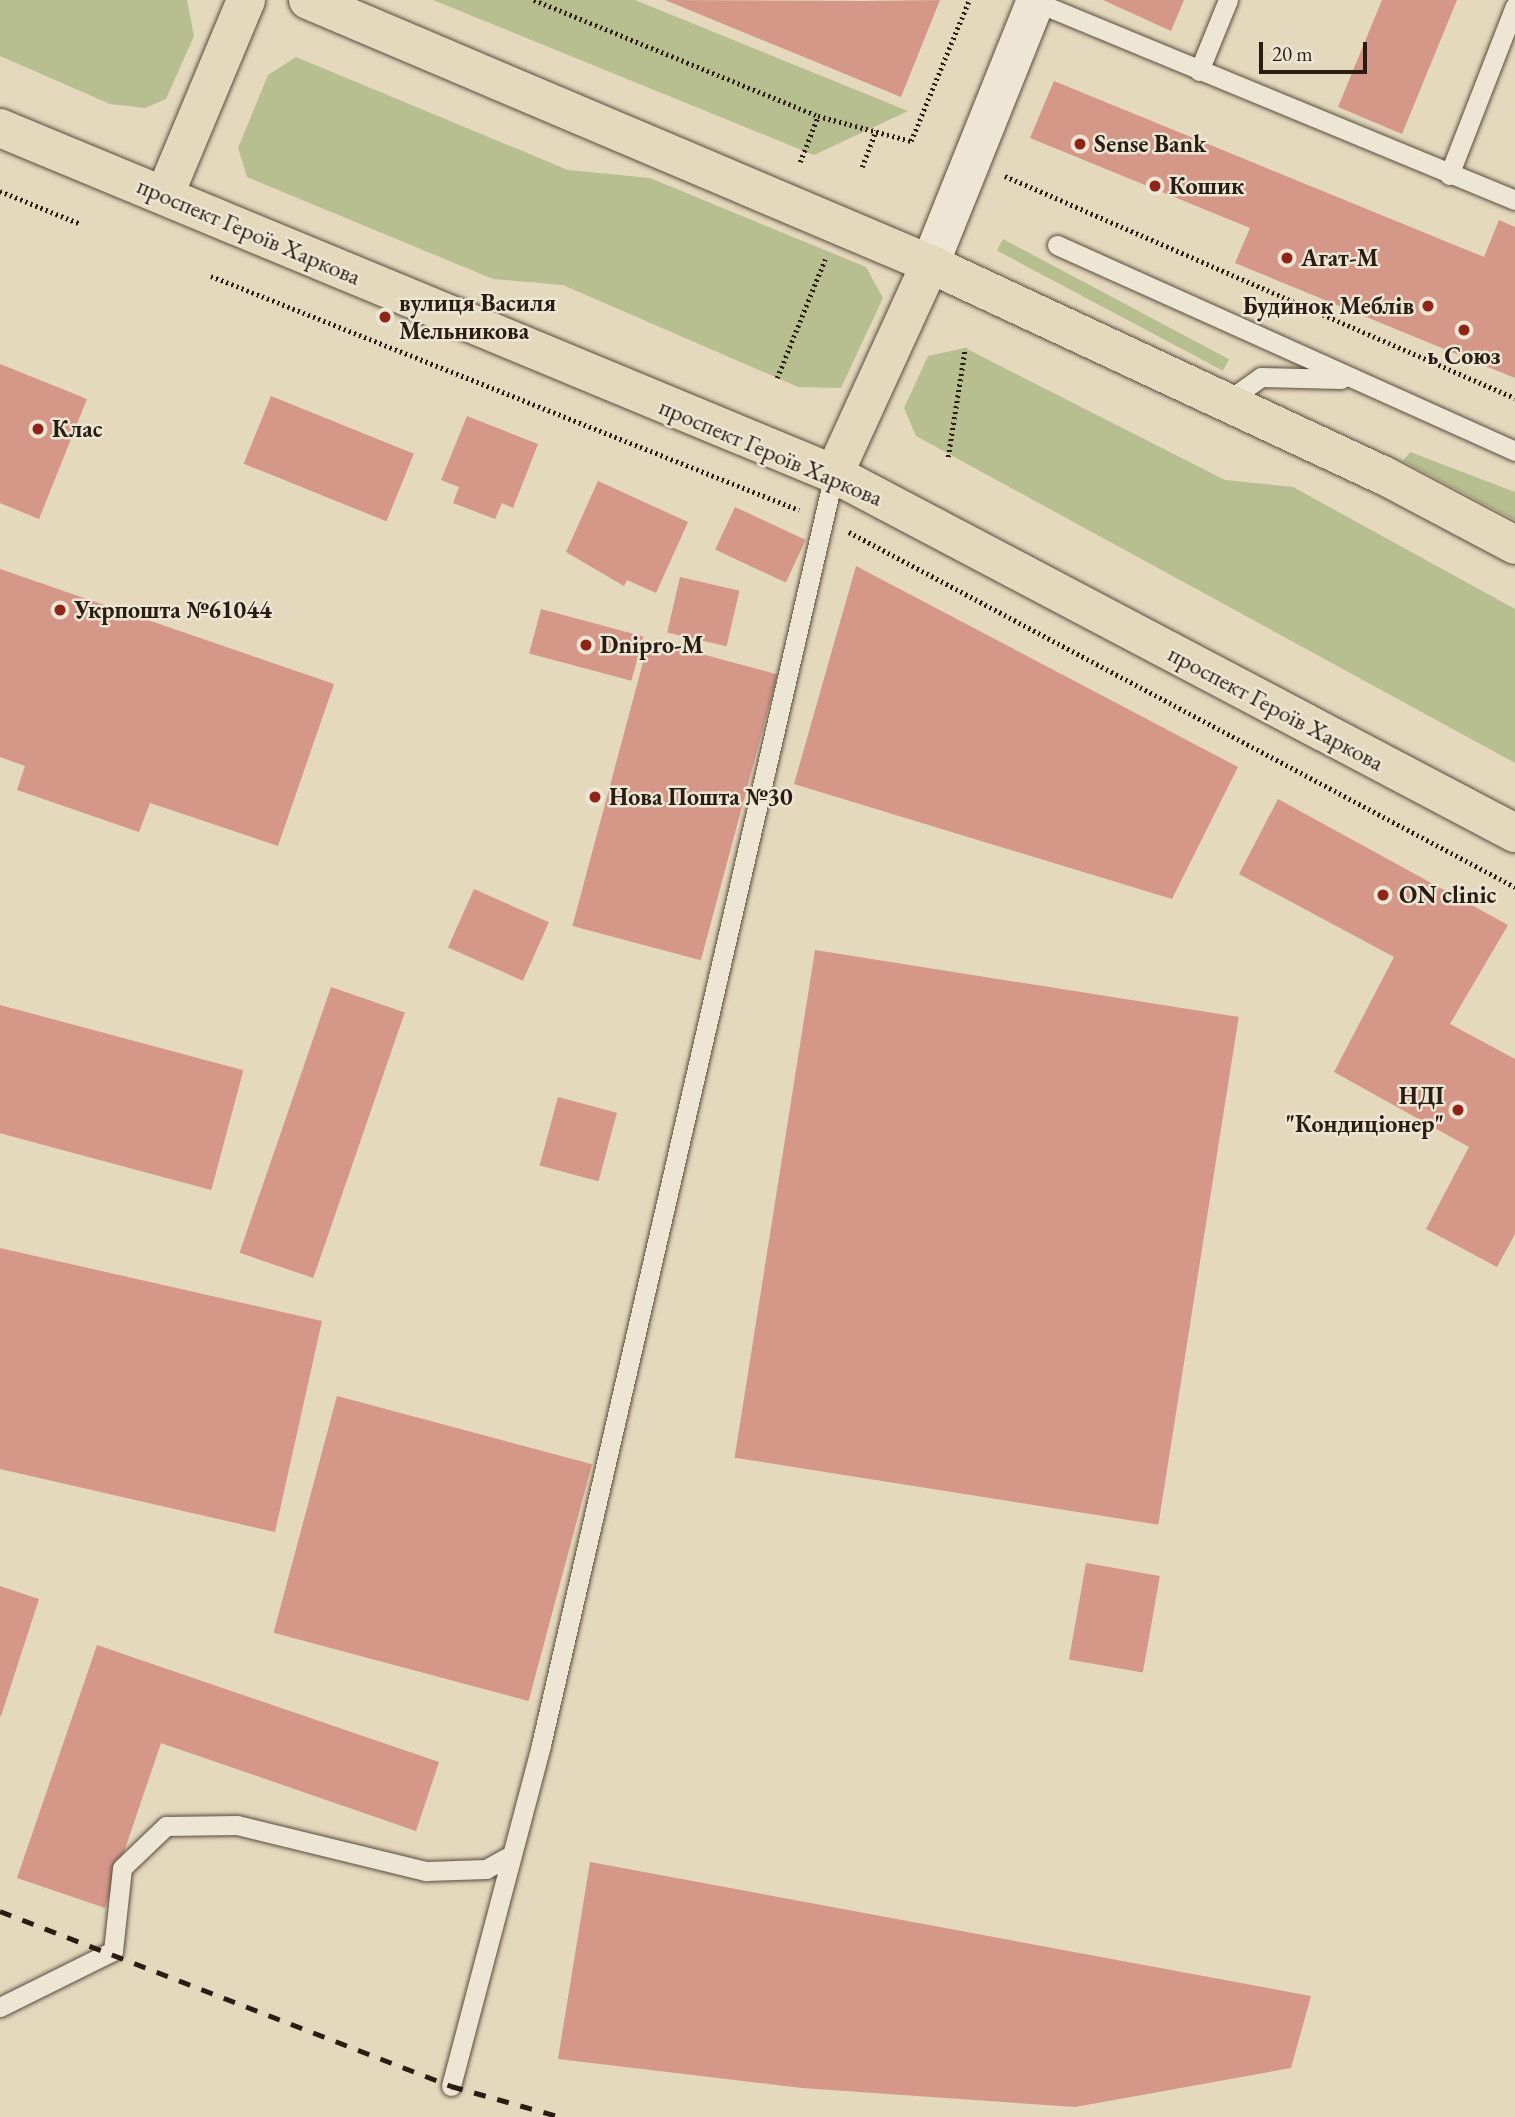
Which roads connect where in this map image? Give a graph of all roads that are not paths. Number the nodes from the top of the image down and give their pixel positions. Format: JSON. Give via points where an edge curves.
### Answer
{"nodes":[{"id":1,"x":246,"y":0,"type":"edge"},
{"id":2,"x":308,"y":0,"type":"edge"},
{"id":3,"x":1228,"y":0,"type":"edge"},
{"id":4,"x":1036,"y":1,"type":"edge"},
{"id":5,"x":1515,"y":6,"type":"edge"},
{"id":6,"x":1199,"y":71,"type":"junction"},
{"id":7,"x":0,"y":128,"type":"edge"},
{"id":8,"x":1449,"y":175,"type":"junction"},
{"id":9,"x":165,"y":194,"type":"junction"},
{"id":10,"x":1515,"y":200,"type":"edge"},
{"id":11,"x":1057,"y":245,"type":"dead end"},
{"id":12,"x":930,"y":264,"type":"junction"},
{"id":13,"x":1349,"y":379,"type":"junction"},
{"id":14,"x":1226,"y":402,"type":"junction"},
{"id":15,"x":1515,"y":451,"type":"edge"},
{"id":16,"x":834,"y":474,"type":"junction"},
{"id":17,"x":1515,"y":545,"type":"edge"},
{"id":18,"x":1515,"y":833,"type":"edge"},
{"id":19,"x":506,"y":1858,"type":"junction"},
{"id":20,"x":0,"y":2007,"type":"edge"},
{"id":21,"x":451,"y":2086,"type":"dead end"}],
"edges":[{"from":1,"to":9,"type":"main road"},
{"from":2,"to":12,"type":"main road"},
{"from":3,"to":6,"type":"lane"},
{"from":4,"to":6,"type":"lane"},
{"from":4,"to":12,"type":"street"},
{"from":5,"to":8,"type":"lane"},
{"from":6,"to":8,"type":"lane"},
{"from":7,"to":9,"type":"main road","name":"проспект Героїв Харкова"},
{"from":8,"to":10,"type":"lane"},
{"from":9,"to":16,"type":"main road","name":"проспект Героїв Харкова"},
{"from":11,"to":13,"type":"lane"},
{"from":12,"to":14,"type":"main road"},
{"from":12,"to":16,"type":"main road"},
{"from":13,"to":14,"type":"lane","via":[[1261,377]]},
{"from":13,"to":15,"type":"lane"},
{"from":14,"to":17,"type":"main road"},
{"from":16,"to":18,"type":"main road","name":"проспект Героїв Харкова"},
{"from":16,"to":19,"type":"lane","via":[[541,1745]]},
{"from":19,"to":20,"type":"lane","via":[[485,1869],[426,1871],[237,1825],[166,1826],[122,1868],[113,1951]]},
{"from":19,"to":21,"type":"lane"}]}
